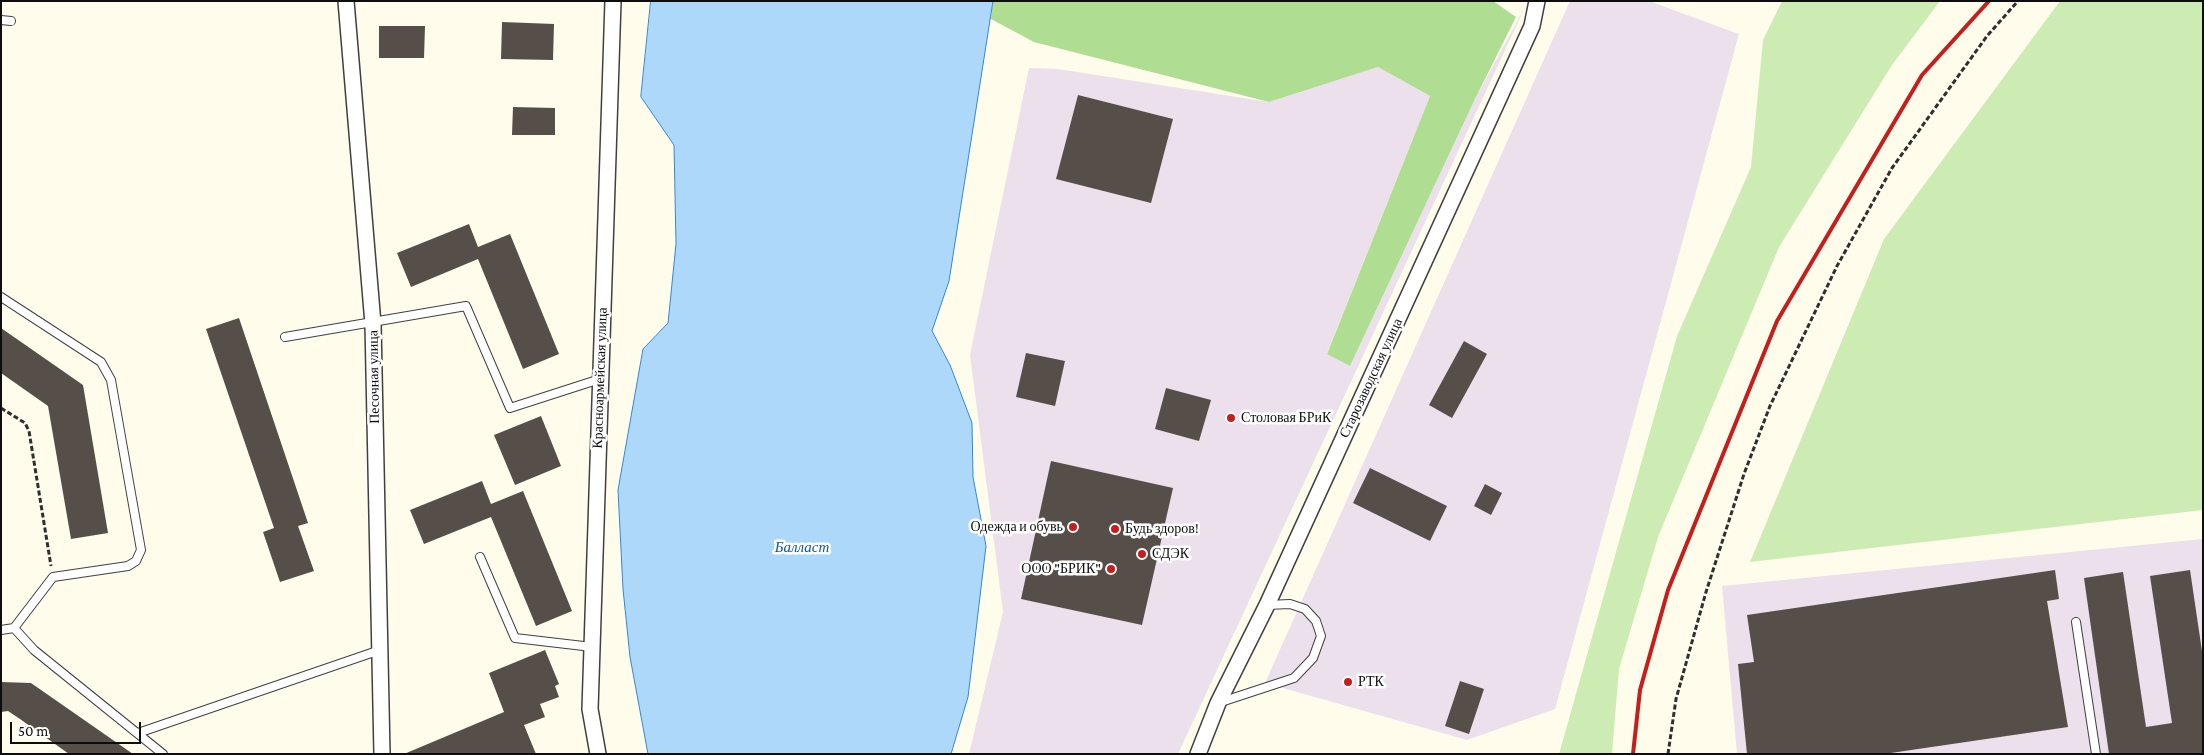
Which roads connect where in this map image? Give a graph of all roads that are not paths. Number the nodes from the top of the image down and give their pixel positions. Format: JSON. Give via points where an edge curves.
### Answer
{"nodes":[{"id":1,"x":346,"y":1,"type":"edge"},
{"id":2,"x":613,"y":1,"type":"edge"},
{"id":3,"x":1537,"y":1,"type":"edge"},
{"id":4,"x":1,"y":20,"type":"edge"},
{"id":5,"x":11,"y":21,"type":"dead end"},
{"id":6,"x":1,"y":297,"type":"edge"},
{"id":7,"x":373,"y":324,"type":"junction"},
{"id":8,"x":285,"y":337,"type":"dead end"},
{"id":9,"x":600,"y":379,"type":"junction"},
{"id":10,"x":480,"y":557,"type":"dead end"},
{"id":11,"x":1267,"y":605,"type":"junction"},
{"id":12,"x":2076,"y":622,"type":"dead end"},
{"id":13,"x":14,"y":628,"type":"junction"},
{"id":14,"x":1,"y":630,"type":"edge"},
{"id":15,"x":592,"y":647,"type":"junction"},
{"id":16,"x":380,"y":650,"type":"junction"},
{"id":17,"x":1218,"y":703,"type":"junction"},
{"id":18,"x":138,"y":734,"type":"junction"},
{"id":19,"x":163,"y":754,"type":"edge"},
{"id":20,"x":382,"y":754,"type":"edge"},
{"id":21,"x":598,"y":754,"type":"edge"},
{"id":22,"x":1198,"y":754,"type":"edge"},
{"id":23,"x":2096,"y":754,"type":"edge"}],
"edges":[{"from":1,"to":7,"type":"street","name":"Песочная улица"},
{"from":2,"to":9,"type":"street","name":"Красноармейская улица"},
{"from":3,"to":11,"type":"street","name":"Старозаводская улица","via":[[1532,26]]},
{"from":4,"to":5,"type":"lane"},
{"from":6,"to":13,"type":"lane","via":[[101,362],[111,380],[142,550],[136,561],[128,566],[53,577]]},
{"from":7,"to":8,"type":"lane"},
{"from":7,"to":9,"type":"lane","via":[[466,306],[510,408]]},
{"from":7,"to":16,"type":"street","name":"Песочная улица"},
{"from":9,"to":15,"type":"street","name":"Красноармейская улица"},
{"from":10,"to":15,"type":"lane","via":[[515,638]]},
{"from":11,"to":17,"type":"street","name":"Старозаводская улица"},
{"from":11,"to":17,"type":"lane","via":[[1290,604],[1305,609],[1316,622],[1321,636],[1313,658],[1294,678]]},
{"from":12,"to":23,"type":"lane"},
{"from":13,"to":14,"type":"lane"},
{"from":13,"to":18,"type":"lane","via":[[34,650]]},
{"from":15,"to":21,"type":"street","name":"Красноармейская улица","via":[[590,708]]},
{"from":16,"to":18,"type":"lane"},
{"from":16,"to":20,"type":"street","name":"Песочная улица"},
{"from":17,"to":22,"type":"street","name":"Старозаводская улица"},
{"from":18,"to":19,"type":"lane"}]}
